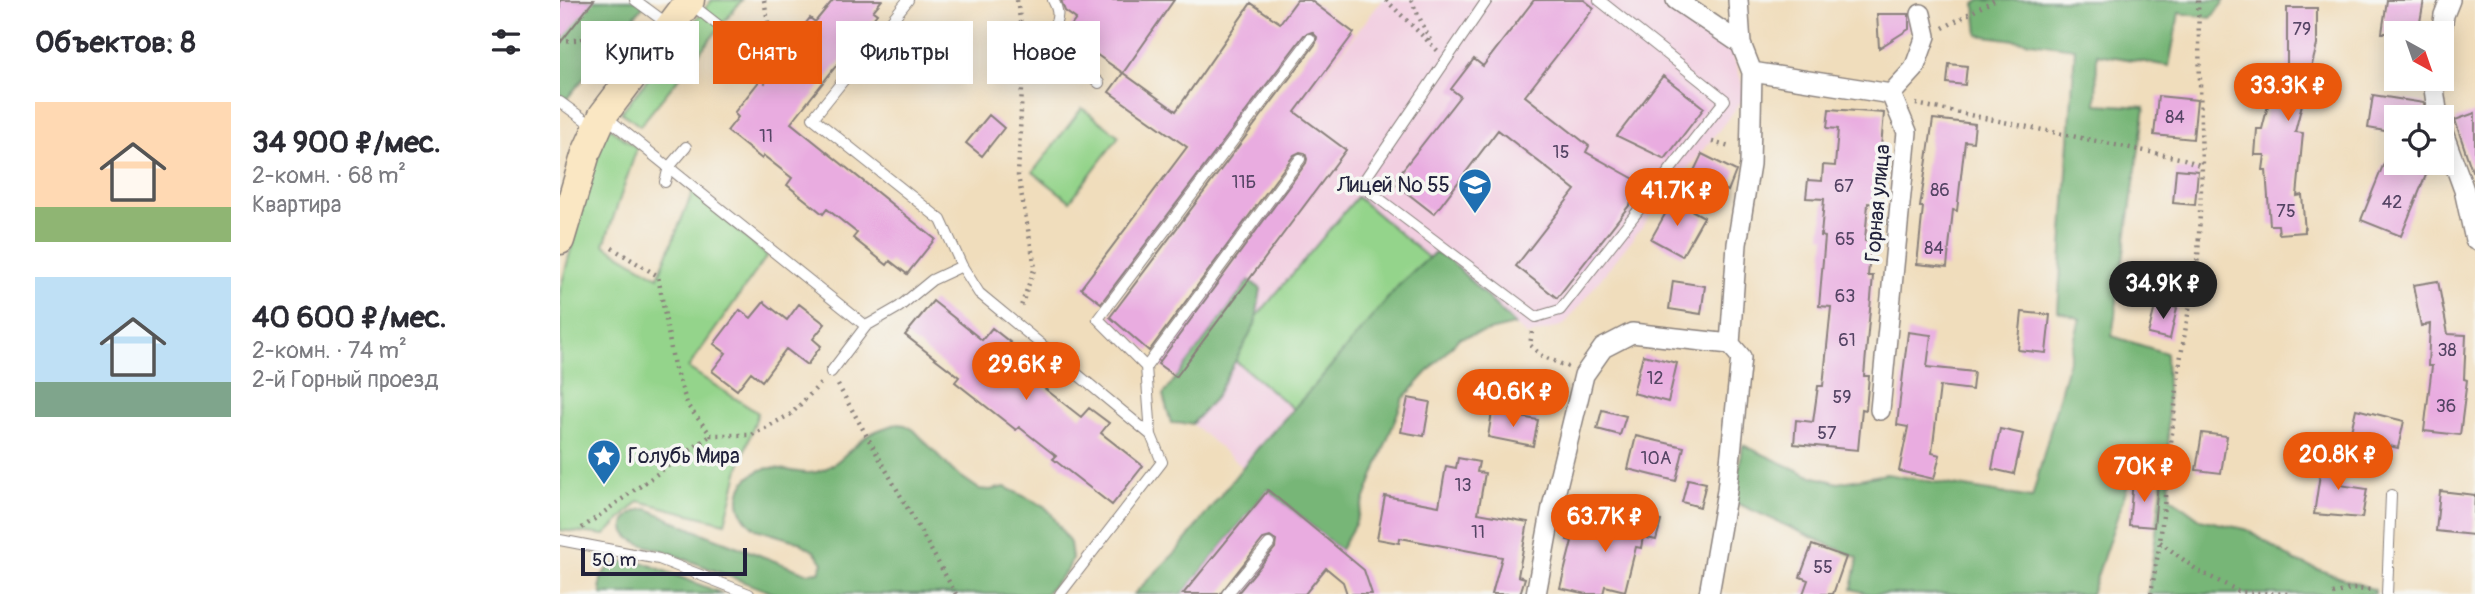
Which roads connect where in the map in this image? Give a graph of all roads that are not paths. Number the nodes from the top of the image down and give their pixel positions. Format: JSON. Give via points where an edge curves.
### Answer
{"nodes":[{"id":1,"x":635,"y":0,"type":"edge"},
{"id":2,"x":908,"y":0,"type":"edge"},
{"id":3,"x":1053,"y":0,"type":"edge"},
{"id":4,"x":1486,"y":0,"type":"edge"},
{"id":5,"x":1599,"y":0,"type":"edge"},
{"id":6,"x":1676,"y":0,"type":"edge"},
{"id":7,"x":1738,"y":0,"type":"edge"},
{"id":8,"x":2450,"y":0,"type":"edge"},
{"id":9,"x":689,"y":1,"type":"edge"},
{"id":10,"x":1921,"y":14,"type":"dead end"},
{"id":11,"x":664,"y":21,"type":"edge"},
{"id":12,"x":673,"y":21,"type":"edge"},
{"id":13,"x":714,"y":21,"type":"edge"},
{"id":14,"x":1057,"y":21,"type":"edge"},
{"id":15,"x":2443,"y":21,"type":"edge"},
{"id":16,"x":1310,"y":39,"type":"dead end"},
{"id":17,"x":1741,"y":44,"type":"junction"},
{"id":18,"x":1752,"y":72,"type":"junction"},
{"id":19,"x":629,"y":84,"type":"edge"},
{"id":20,"x":1891,"y":94,"type":"junction"},
{"id":21,"x":560,"y":102,"type":"edge"},
{"id":22,"x":595,"y":132,"type":"junction"},
{"id":23,"x":686,"y":147,"type":"dead end"},
{"id":24,"x":1300,"y":159,"type":"dead end"},
{"id":25,"x":2454,"y":163,"type":"edge"},
{"id":26,"x":669,"y":167,"type":"junction"},
{"id":27,"x":665,"y":182,"type":"dead end"},
{"id":28,"x":560,"y":240,"type":"edge"},
{"id":29,"x":2475,"y":240,"type":"edge"},
{"id":30,"x":962,"y":266,"type":"junction"},
{"id":31,"x":866,"y":326,"type":"junction"},
{"id":32,"x":1730,"y":344,"type":"junction"},
{"id":33,"x":1146,"y":367,"type":"junction"},
{"id":34,"x":831,"y":372,"type":"road end"},
{"id":35,"x":1880,"y":410,"type":"dead end"},
{"id":36,"x":1151,"y":435,"type":"junction"},
{"id":37,"x":2391,"y":495,"type":"dead end"},
{"id":38,"x":562,"y":540,"type":"edge"},
{"id":39,"x":1269,"y":544,"type":"dead end"},
{"id":40,"x":2387,"y":592,"type":"edge"},
{"id":41,"x":749,"y":594,"type":"edge"},
{"id":42,"x":1060,"y":594,"type":"edge"},
{"id":43,"x":1227,"y":594,"type":"edge"},
{"id":44,"x":1536,"y":594,"type":"edge"},
{"id":45,"x":1709,"y":594,"type":"edge"}],
"edges":[{"from":1,"to":11,"type":"lane"},
{"from":2,"to":30,"type":"lane","via":[[813,118],[941,220]]},
{"from":3,"to":14,"type":"lane"},
{"from":4,"to":5,"type":"lane","via":[[1361,185],[1536,317],[1560,310],[1726,100]]},
{"from":6,"to":17,"type":"street"},
{"from":7,"to":17,"type":"street"},
{"from":8,"to":15,"type":"street"},
{"from":9,"to":12,"type":"main road"},
{"from":9,"to":13,"type":"lane"},
{"from":10,"to":20,"type":"street","via":[[1927,36],[1914,69]]},
{"from":16,"to":33,"type":"lane","via":[[1098,319]]},
{"from":17,"to":18,"type":"street"},
{"from":18,"to":20,"type":"street"},
{"from":18,"to":32,"type":"street","via":[[1750,164],[1737,244]]},
{"from":19,"to":22,"type":"main road"},
{"from":20,"to":35,"type":"street","name":"Горная улица","via":[[1907,132]]},
{"from":21,"to":22,"type":"lane"},
{"from":22,"to":26,"type":"lane"},
{"from":22,"to":28,"type":"main road"},
{"from":23,"to":26,"type":"lane"},
{"from":24,"to":33,"type":"lane"},
{"from":25,"to":29,"type":"street"},
{"from":26,"to":27,"type":"lane"},
{"from":26,"to":31,"type":"lane"},
{"from":30,"to":31,"type":"lane","via":[[932,280],[900,307]]},
{"from":30,"to":36,"type":"lane","via":[[979,293]]},
{"from":31,"to":34,"type":"lane"},
{"from":32,"to":44,"type":"street","via":[[1632,333],[1603,348],[1584,375]]},
{"from":32,"to":45,"type":"street","via":[[1741,357],[1727,491]]},
{"from":33,"to":36,"type":"lane"},
{"from":36,"to":42,"type":"lane","via":[[1162,462]]},
{"from":37,"to":40,"type":"lane"},
{"from":38,"to":41,"type":"lane","via":[[659,559]]},
{"from":39,"to":43,"type":"lane"}]}
